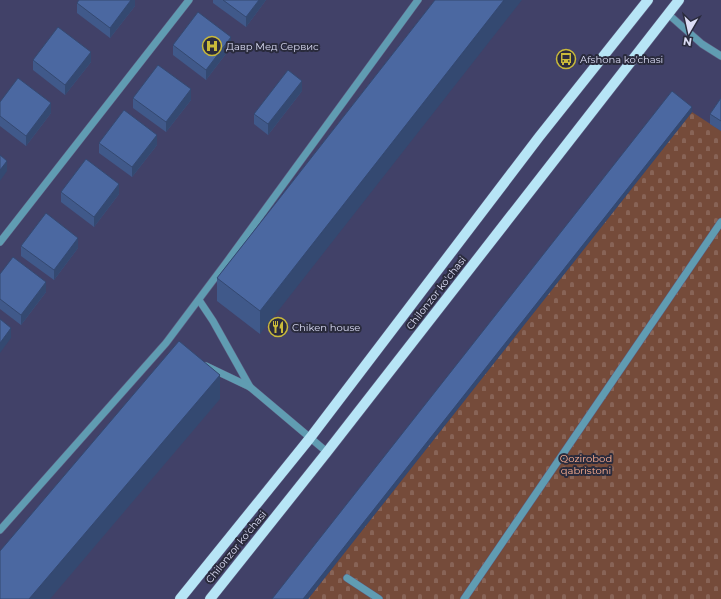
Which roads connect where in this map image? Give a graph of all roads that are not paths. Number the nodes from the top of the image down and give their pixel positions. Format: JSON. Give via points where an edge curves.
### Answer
{"nodes":[{"id":1,"x":189,"y":0,"type":"edge"},
{"id":2,"x":418,"y":0,"type":"edge"},
{"id":3,"x":648,"y":0,"type":"edge"},
{"id":4,"x":679,"y":0,"type":"edge"},
{"id":5,"x":668,"y":14,"type":"junction"},
{"id":6,"x":721,"y":56,"type":"edge"},
{"id":7,"x":721,"y":222,"type":"edge"},
{"id":8,"x":0,"y":242,"type":"edge"},
{"id":9,"x":199,"y":300,"type":"junction"},
{"id":10,"x":197,"y":362,"type":"edge"},
{"id":11,"x":250,"y":387,"type":"junction"},
{"id":12,"x":310,"y":438,"type":"junction"},
{"id":13,"x":327,"y":452,"type":"junction"},
{"id":14,"x":0,"y":530,"type":"edge"},
{"id":15,"x":347,"y":578,"type":"dead end"},
{"id":16,"x":180,"y":599,"type":"edge"},
{"id":17,"x":210,"y":599,"type":"edge"},
{"id":18,"x":379,"y":599,"type":"edge"},
{"id":19,"x":464,"y":599,"type":"edge"}],
"edges":[{"from":1,"to":8,"type":"street"},
{"from":2,"to":9,"type":"street"},
{"from":3,"to":12,"type":"main road","name":"Chilonzor ko'chasi","via":[[548,126]]},
{"from":4,"to":5,"type":"main road","name":"Chilonzor ko'chasi"},
{"from":5,"to":6,"type":"street","via":[[702,44]]},
{"from":5,"to":13,"type":"main road","name":"Chilonzor ko'chasi"},
{"from":7,"to":19,"type":"street"},
{"from":9,"to":11,"type":"street"},
{"from":9,"to":14,"type":"street","via":[[169,345]]},
{"from":10,"to":11,"type":"street"},
{"from":11,"to":12,"type":"street"},
{"from":12,"to":13,"type":"street"},
{"from":12,"to":16,"type":"main road","name":"Chilonzor ko'chasi"},
{"from":13,"to":17,"type":"main road","name":"Chilonzor ko'chasi"},
{"from":15,"to":18,"type":"street"}]}
